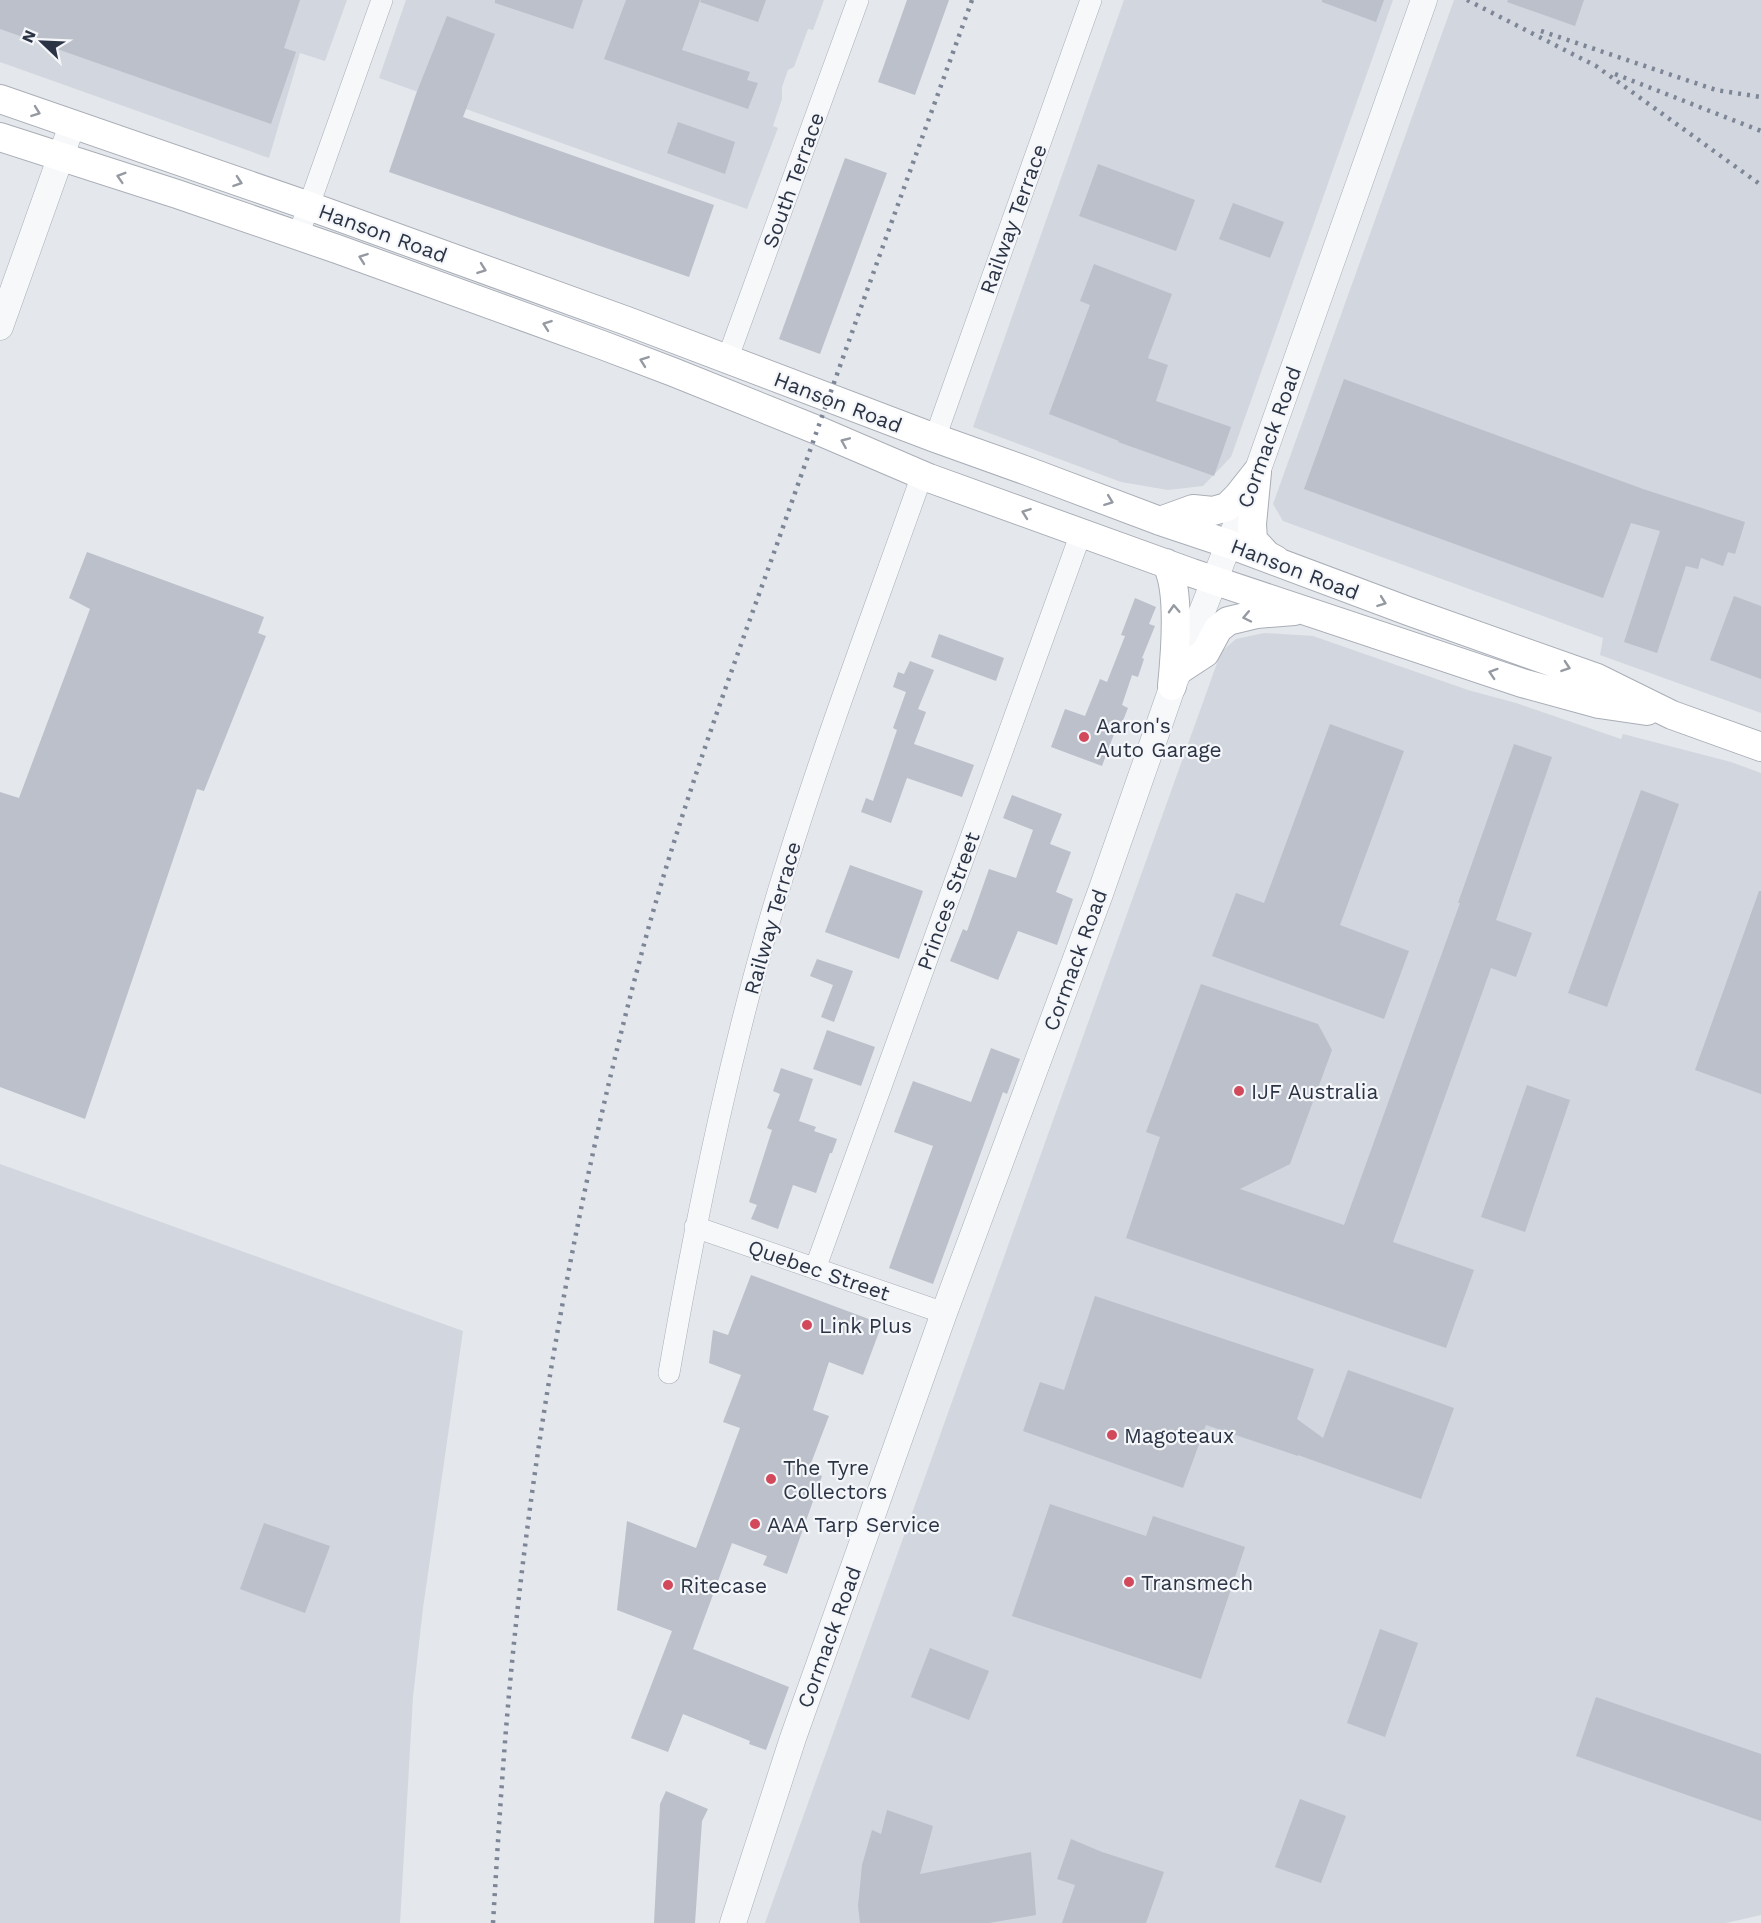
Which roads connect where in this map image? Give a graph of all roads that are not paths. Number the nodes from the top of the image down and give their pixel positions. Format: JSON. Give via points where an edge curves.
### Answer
{"nodes":[{"id":1,"x":382,"y":0,"type":"edge"},
{"id":2,"x":858,"y":0,"type":"edge"},
{"id":3,"x":1091,"y":0,"type":"edge"},
{"id":4,"x":1424,"y":0,"type":"edge"},
{"id":5,"x":0,"y":99,"type":"edge"},
{"id":6,"x":72,"y":125,"type":"junction"},
{"id":7,"x":0,"y":137,"type":"edge"},
{"id":8,"x":60,"y":157,"type":"junction"},
{"id":9,"x":309,"y":206,"type":"junction"},
{"id":10,"x":298,"y":236,"type":"junction"},
{"id":11,"x":0,"y":327,"type":"edge"},
{"id":12,"x":727,"y":360,"type":"junction"},
{"id":13,"x":673,"y":372,"type":"junction"},
{"id":14,"x":935,"y":438,"type":"junction"},
{"id":15,"x":1257,"y":472,"type":"junction"},
{"id":16,"x":922,"y":475,"type":"junction"},
{"id":17,"x":1160,"y":521,"type":"junction"},
{"id":18,"x":1081,"y":533,"type":"junction"},
{"id":19,"x":1229,"y":544,"type":"junction"},
{"id":20,"x":1166,"y":563,"type":"junction"},
{"id":21,"x":1288,"y":567,"type":"junction"},
{"id":22,"x":1214,"y":580,"type":"junction"},
{"id":23,"x":1305,"y":610,"type":"junction"},
{"id":24,"x":1175,"y":679,"type":"junction"},
{"id":25,"x":1672,"y":716,"type":"junction"},
{"id":26,"x":1761,"y":747,"type":"edge"},
{"id":27,"x":695,"y":1227,"type":"junction"},
{"id":28,"x":815,"y":1269,"type":"junction"},
{"id":29,"x":944,"y":1313,"type":"junction"},
{"id":30,"x":669,"y":1373,"type":"dead end"},
{"id":31,"x":733,"y":1923,"type":"edge"}],
"edges":[{"from":1,"to":9,"type":"street"},
{"from":2,"to":12,"type":"street","name":"South Terrace"},
{"from":3,"to":14,"type":"street","name":"Railway Terrace"},
{"from":4,"to":15,"type":"street","name":"Cormack Road"},
{"from":5,"to":6,"type":"main road","name":"Hanson Road","one_way":true},
{"from":6,"to":8,"type":"street"},
{"from":6,"to":9,"type":"main road","name":"Hanson Road","one_way":true},
{"from":7,"to":8,"type":"main road","name":"Hanson Road"},
{"from":10,"to":8,"type":"main road","name":"Hanson Road","one_way":true},
{"from":8,"to":11,"type":"street"},
{"from":9,"to":10,"type":"street"},
{"from":9,"to":12,"type":"main road","name":"Hanson Road","one_way":true},
{"from":13,"to":10,"type":"main road","name":"Hanson Road","one_way":true},
{"from":12,"to":13,"type":"main road","via":[[711,368]]},
{"from":12,"to":14,"type":"main road","name":"Hanson Road"},
{"from":16,"to":13,"type":"main road","name":"Hanson Road","one_way":true},
{"from":14,"to":17,"type":"main road","name":"Hanson Road","one_way":true},
{"from":15,"to":17,"type":"main road","via":[[1227,507],[1213,511],[1193,509]]},
{"from":15,"to":19,"type":"street","name":"Cormack Road"},
{"from":15,"to":21,"type":"main road","via":[[1253,540]]},
{"from":18,"to":16,"type":"main road","name":"Hanson Road","one_way":true},
{"from":16,"to":27,"type":"street","name":"Railway Terrace","via":[[785,867],[722,1102]]},
{"from":17,"to":19,"type":"main road","name":"Hanson Road"},
{"from":18,"to":20,"type":"main road","name":"Hanson Road"},
{"from":18,"to":28,"type":"street","name":"Princes Street"},
{"from":19,"to":21,"type":"main road","name":"Hanson Road"},
{"from":19,"to":22,"type":"street","name":"Cormack Road"},
{"from":20,"to":22,"type":"main road","name":"Hanson Road"},
{"from":24,"to":20,"type":"main road","one_way":true,"via":[[1173,587]]},
{"from":21,"to":25,"type":"main road","name":"Hanson Road","one_way":true,"via":[[1598,678]]},
{"from":22,"to":23,"type":"main road","name":"Hanson Road"},
{"from":22,"to":24,"type":"street","name":"Cormack Road"},
{"from":23,"to":24,"type":"main road","one_way":true,"via":[[1228,621],[1218,629],[1205,653]]},
{"from":25,"to":23,"type":"main road","name":"Hanson Road","one_way":true,"via":[[1599,704],[1522,682]]},
{"from":24,"to":29,"type":"street","name":"Cormack Road","via":[[1100,894]]},
{"from":25,"to":26,"type":"main road","name":"Hanson Road"},
{"from":27,"to":28,"type":"street","name":"Quebec Street"},
{"from":27,"to":30,"type":"street","name":"Railway Terrace"},
{"from":28,"to":29,"type":"street","name":"Quebec Street"},
{"from":29,"to":31,"type":"street","name":"Cormack Road","via":[[793,1738]]}]}
